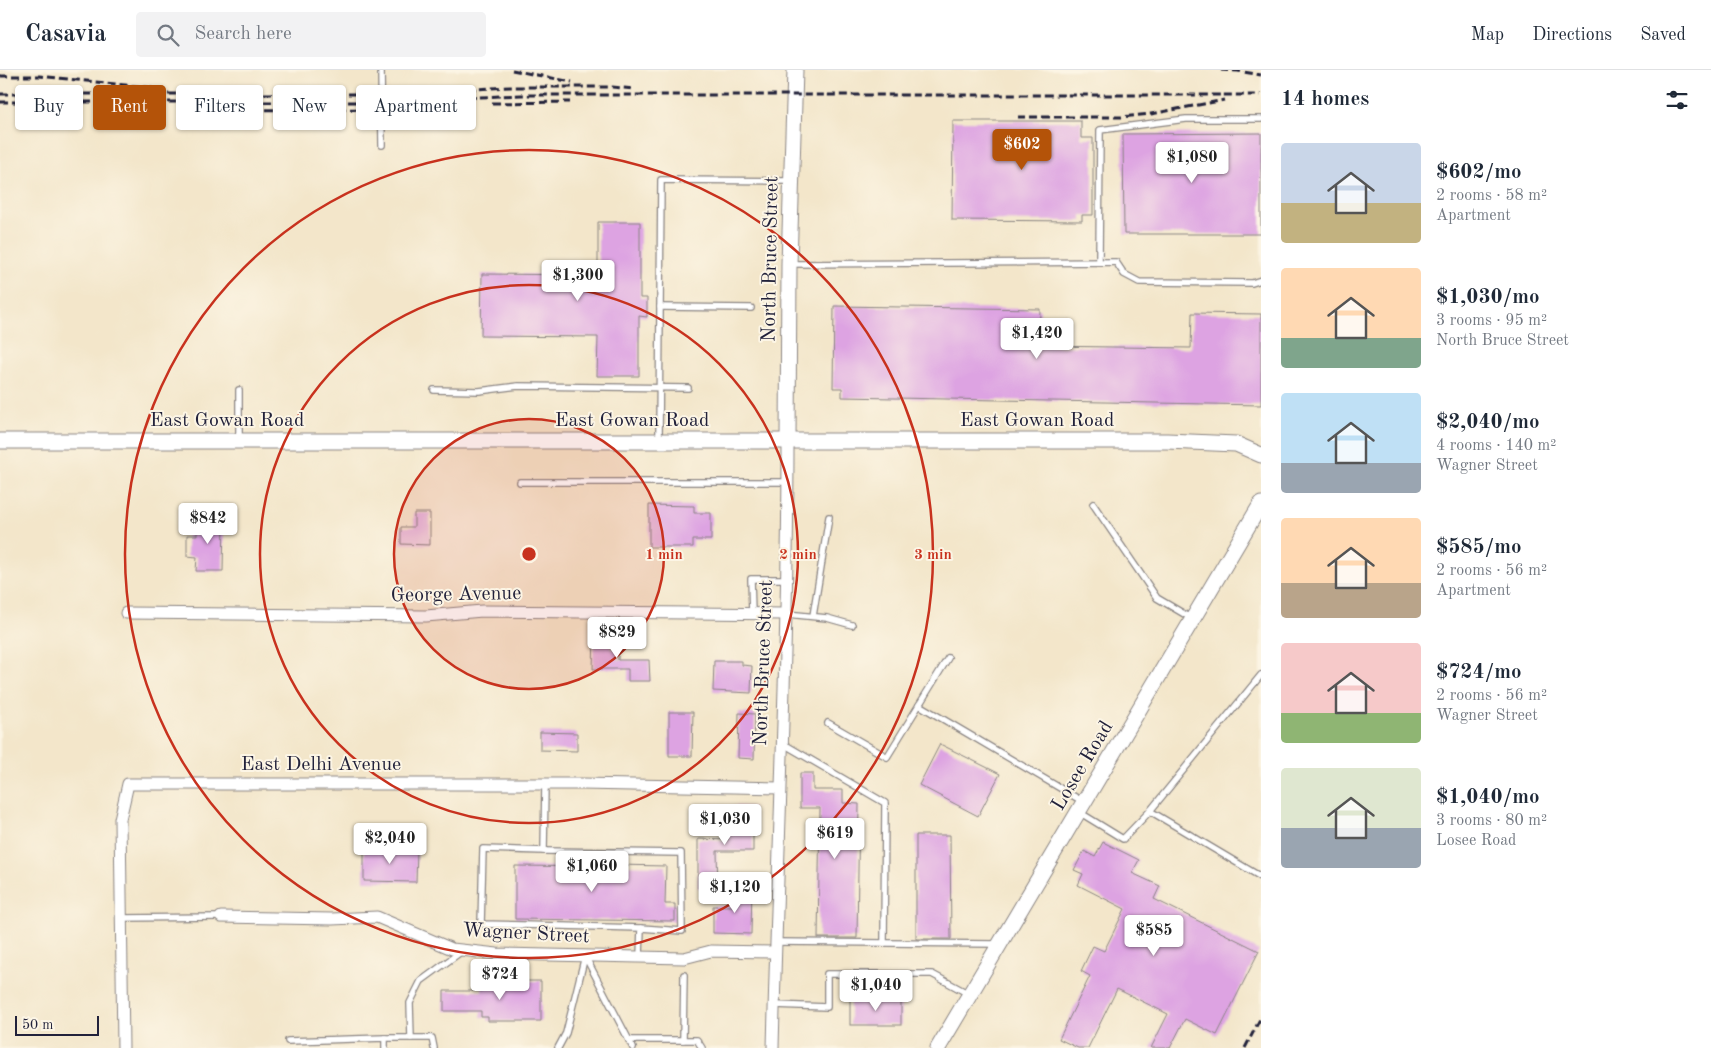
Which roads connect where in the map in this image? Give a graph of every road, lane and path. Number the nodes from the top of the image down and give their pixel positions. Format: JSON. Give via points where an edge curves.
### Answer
{"nodes":[{"id":1,"x":381,"y":70,"type":"edge"},
{"id":2,"x":795,"y":70,"type":"edge"},
{"id":3,"x":1261,"y":119,"type":"edge"},
{"id":4,"x":382,"y":145,"type":"dead end"},
{"id":5,"x":792,"y":181,"type":"junction"},
{"id":6,"x":1099,"y":262,"type":"junction"},
{"id":7,"x":789,"y":264,"type":"junction"},
{"id":8,"x":1261,"y":280,"type":"edge"},
{"id":9,"x":1252,"y":283,"type":"junction"},
{"id":10,"x":1261,"y":287,"type":"edge"},
{"id":11,"x":660,"y":307,"type":"junction"},
{"id":12,"x":751,"y":308,"type":"dead end"},
{"id":13,"x":659,"y":388,"type":"junction"},
{"id":14,"x":688,"y":388,"type":"dead end"},
{"id":15,"x":239,"y":390,"type":"dead end"},
{"id":16,"x":434,"y":390,"type":"dead end"},
{"id":17,"x":788,"y":440,"type":"junction"},
{"id":18,"x":0,"y":441,"type":"edge"},
{"id":19,"x":240,"y":441,"type":"junction"},
{"id":20,"x":659,"y":441,"type":"junction"},
{"id":21,"x":1261,"y":455,"type":"edge"},
{"id":22,"x":520,"y":482,"type":"dead end"},
{"id":23,"x":788,"y":482,"type":"junction"},
{"id":24,"x":1093,"y":504,"type":"dead end"},
{"id":25,"x":1261,"y":504,"type":"edge"},
{"id":26,"x":829,"y":518,"type":"dead end"},
{"id":27,"x":788,"y":580,"type":"junction"},
{"id":28,"x":126,"y":612,"type":"dead end"},
{"id":29,"x":752,"y":614,"type":"junction"},
{"id":30,"x":787,"y":614,"type":"junction"},
{"id":31,"x":813,"y":616,"type":"junction"},
{"id":32,"x":1193,"y":619,"type":"junction"},
{"id":33,"x":852,"y":625,"type":"dead end"},
{"id":34,"x":948,"y":658,"type":"dead end"},
{"id":35,"x":1261,"y":675,"type":"edge"},
{"id":36,"x":919,"y":705,"type":"junction"},
{"id":37,"x":828,"y":723,"type":"dead end"},
{"id":38,"x":782,"y":743,"type":"junction"},
{"id":39,"x":545,"y":784,"type":"junction"},
{"id":40,"x":780,"y":788,"type":"junction"},
{"id":41,"x":1081,"y":807,"type":"junction"},
{"id":42,"x":1150,"y":811,"type":"junction"},
{"id":43,"x":544,"y":851,"type":"junction"},
{"id":44,"x":1261,"y":877,"type":"edge"},
{"id":45,"x":221,"y":917,"type":"joint"},
{"id":46,"x":121,"y":918,"type":"junction"},
{"id":47,"x":641,"y":928,"type":"junction"},
{"id":48,"x":884,"y":943,"type":"junction"},
{"id":49,"x":1000,"y":944,"type":"junction"},
{"id":50,"x":775,"y":947,"type":"junction"},
{"id":51,"x":463,"y":950,"type":"junction"},
{"id":52,"x":585,"y":956,"type":"junction"},
{"id":53,"x":640,"y":957,"type":"junction"},
{"id":54,"x":684,"y":975,"type":"dead end"},
{"id":55,"x":970,"y":995,"type":"junction"},
{"id":56,"x":774,"y":1005,"type":"junction"},
{"id":57,"x":385,"y":1038,"type":"junction"},
{"id":58,"x":410,"y":1038,"type":"junction"},
{"id":59,"x":629,"y":1040,"type":"junction"},
{"id":60,"x":683,"y":1040,"type":"junction"},
{"id":61,"x":288,"y":1041,"type":"dead end"},
{"id":62,"x":123,"y":1048,"type":"edge"},
{"id":63,"x":385,"y":1048,"type":"edge"},
{"id":64,"x":434,"y":1048,"type":"edge"},
{"id":65,"x":558,"y":1048,"type":"edge"},
{"id":66,"x":633,"y":1048,"type":"edge"},
{"id":67,"x":702,"y":1048,"type":"edge"},
{"id":68,"x":773,"y":1048,"type":"edge"},
{"id":69,"x":938,"y":1048,"type":"edge"}],
"edges":[{"from":1,"to":4,"type":"lane"},
{"from":2,"to":5,"type":"street","name":"North Bruce Street"},
{"from":3,"to":6,"type":"lane","via":[[1186,119],[1100,130]]},
{"from":5,"to":7,"type":"street","name":"North Bruce Street"},
{"from":5,"to":11,"type":"lane","via":[[661,180]]},
{"from":6,"to":7,"type":"lane"},
{"from":6,"to":9,"type":"lane","via":[[1116,262],[1124,274],[1139,282]]},
{"from":7,"to":17,"type":"street","name":"North Bruce Street"},
{"from":8,"to":9,"type":"lane"},
{"from":9,"to":10,"type":"lane"},
{"from":11,"to":12,"type":"lane"},
{"from":11,"to":13,"type":"lane"},
{"from":13,"to":14,"type":"lane"},
{"from":13,"to":16,"type":"lane","via":[[518,386],[479,391]]},
{"from":13,"to":20,"type":"lane"},
{"from":15,"to":19,"type":"lane"},
{"from":17,"to":20,"type":"street","name":"East Gowan Road"},
{"from":17,"to":21,"type":"street","name":"East Gowan Road","via":[[1167,441],[1236,444]]},
{"from":17,"to":23,"type":"street","name":"North Bruce Street"},
{"from":18,"to":19,"type":"street","name":"East Gowan Road"},
{"from":19,"to":20,"type":"street","name":"East Gowan Road"},
{"from":22,"to":23,"type":"lane"},
{"from":23,"to":27,"type":"street","name":"North Bruce Street"},
{"from":24,"to":32,"type":"lane","via":[[1157,598]]},
{"from":25,"to":32,"type":"street","name":"Losee Road"},
{"from":26,"to":31,"type":"lane"},
{"from":27,"to":29,"type":"lane","via":[[751,579]]},
{"from":27,"to":30,"type":"street","name":"North Bruce Street"},
{"from":28,"to":29,"type":"street","name":"George Avenue","via":[[426,616],[482,611]]},
{"from":29,"to":30,"type":"street","name":"George Avenue"},
{"from":30,"to":31,"type":"lane"},
{"from":30,"to":38,"type":"street","name":"North Bruce Street"},
{"from":31,"to":33,"type":"lane"},
{"from":32,"to":41,"type":"street","name":"Losee Road"},
{"from":34,"to":36,"type":"lane"},
{"from":35,"to":42,"type":"lane"},
{"from":36,"to":37,"type":"lane","via":[[887,757]]},
{"from":36,"to":41,"type":"lane"},
{"from":38,"to":40,"type":"street","name":"North Bruce Street"},
{"from":38,"to":48,"type":"lane","via":[[886,803]]},
{"from":39,"to":40,"type":"street","name":"East Delhi Avenue"},
{"from":39,"to":43,"type":"lane"},
{"from":39,"to":46,"type":"street","name":"East Delhi Avenue","via":[[128,784],[120,819]]},
{"from":40,"to":50,"type":"street","name":"North Bruce Street"},
{"from":41,"to":42,"type":"lane","via":[[1123,839]]},
{"from":41,"to":49,"type":"street","name":"Losee Road"},
{"from":42,"to":44,"type":"lane"},
{"from":43,"to":47,"type":"lane","via":[[681,853],[682,930]]},
{"from":43,"to":47,"type":"lane","via":[[484,849],[481,924]]},
{"from":45,"to":46,"type":"lane"},
{"from":45,"to":51,"type":"street","name":"Wagner Street","via":[[377,917],[452,949]]},
{"from":46,"to":62,"type":"street","name":"East Delhi Avenue"},
{"from":47,"to":53,"type":"lane"},
{"from":48,"to":49,"type":"lane"},
{"from":48,"to":50,"type":"lane"},
{"from":49,"to":55,"type":"street","name":"Losee Road"},
{"from":50,"to":53,"type":"street","name":"Wagner Street","via":[[710,951],[684,958]]},
{"from":50,"to":56,"type":"street","name":"North Bruce Street"},
{"from":51,"to":52,"type":"street","name":"Wagner Street"},
{"from":51,"to":58,"type":"lane","via":[[421,981],[410,1003]]},
{"from":52,"to":53,"type":"street","name":"Wagner Street"},
{"from":52,"to":59,"type":"lane"},
{"from":52,"to":65,"type":"lane","via":[[566,1033]]},
{"from":54,"to":60,"type":"lane"},
{"from":55,"to":56,"type":"lane","via":[[932,974],[827,974],[827,1006]]},
{"from":55,"to":69,"type":"street","name":"Losee Road"},
{"from":56,"to":68,"type":"street","name":"North Bruce Street"},
{"from":57,"to":58,"type":"lane"},
{"from":57,"to":61,"type":"lane"},
{"from":57,"to":63,"type":"lane"},
{"from":58,"to":64,"type":"lane","via":[[432,1038]]},
{"from":59,"to":60,"type":"lane"},
{"from":59,"to":66,"type":"lane"},
{"from":60,"to":67,"type":"lane","via":[[697,1040]]}]}
